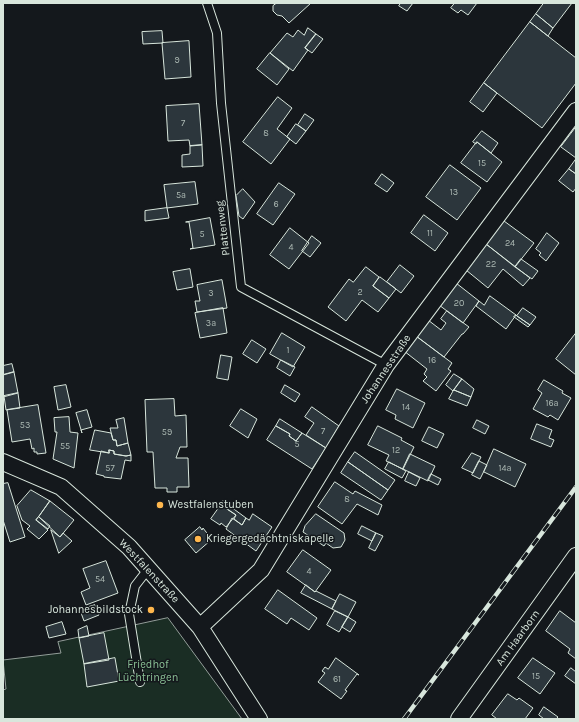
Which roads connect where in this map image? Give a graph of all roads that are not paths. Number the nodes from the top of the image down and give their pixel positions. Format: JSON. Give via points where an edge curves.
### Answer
{"nodes":[{"id":1,"x":207,"y":3,"type":"edge"},
{"id":2,"x":576,"y":111,"type":"edge"},
{"id":3,"x":386,"y":365,"type":"junction"},
{"id":4,"x":3,"y":462,"type":"edge"},
{"id":5,"x":576,"y":556,"type":"edge"},
{"id":6,"x":149,"y":568,"type":"junction"},
{"id":7,"x":200,"y":627,"type":"junction"},
{"id":8,"x":140,"y":682,"type":"dead end"},
{"id":9,"x":259,"y":719,"type":"edge"},
{"id":10,"x":459,"y":719,"type":"edge"}],
"edges":[{"from":1,"to":3,"type":"lane","name":"Plattenweg","via":[[217,33],[221,103],[241,287]]},
{"from":2,"to":3,"type":"street","name":"Johannesstraße"},
{"from":3,"to":7,"type":"street","name":"Johannesstraße","via":[[261,570]]},
{"from":4,"to":6,"type":"street","name":"Westfalenstraße","via":[[61,487]]},
{"from":5,"to":10,"type":"street","name":"Am Haarborn"},
{"from":6,"to":7,"type":"street","name":"Westfalenstraße"},
{"from":6,"to":8,"type":"lane","via":[[135,586],[129,614]]},
{"from":7,"to":9,"type":"street","name":"Westfalenstraße"}]}
